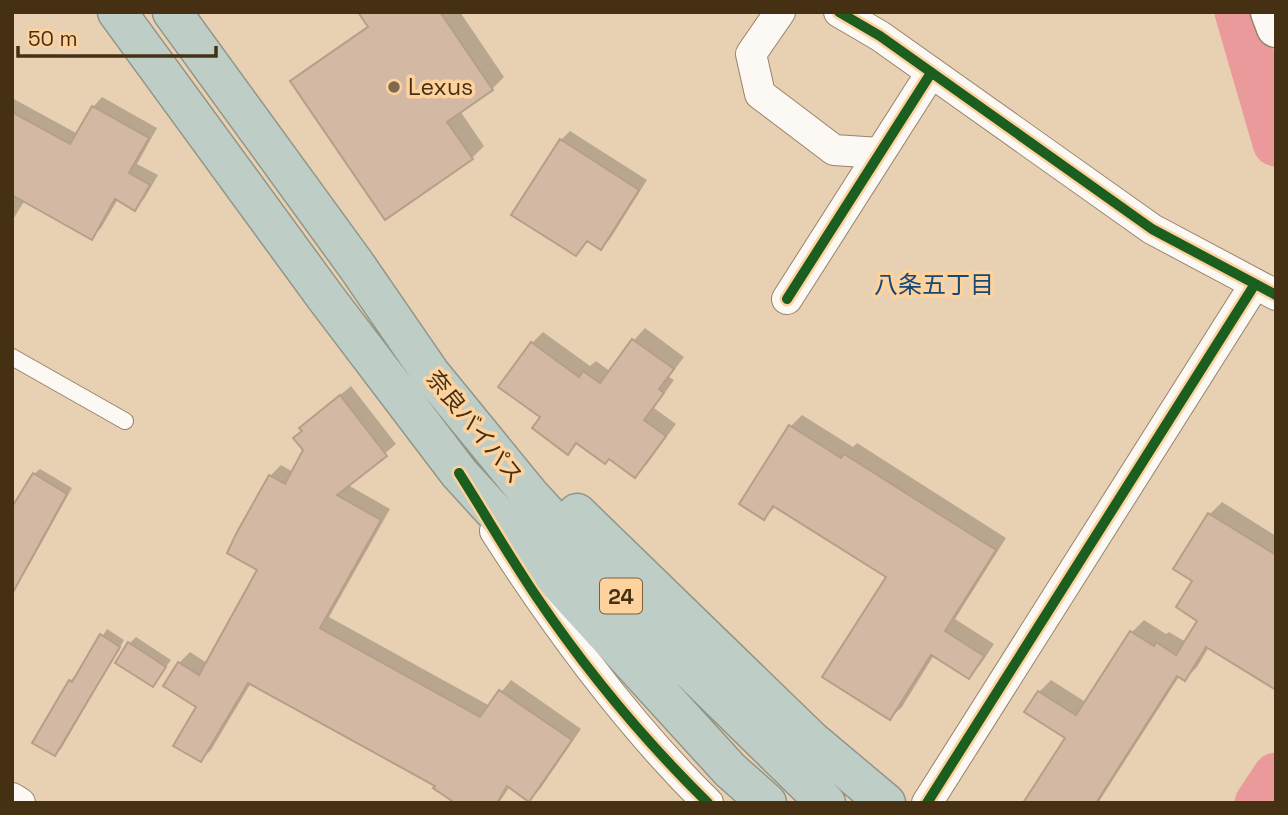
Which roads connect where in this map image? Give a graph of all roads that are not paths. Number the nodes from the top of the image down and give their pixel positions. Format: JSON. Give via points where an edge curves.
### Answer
{"nodes":[{"id":1,"x":117,"y":12,"type":"edge"},
{"id":2,"x":172,"y":12,"type":"edge"},
{"id":3,"x":780,"y":12,"type":"edge"},
{"id":4,"x":839,"y":12,"type":"edge"},
{"id":5,"x":1270,"y":12,"type":"edge"},
{"id":6,"x":1276,"y":28,"type":"edge"},
{"id":7,"x":931,"y":73,"type":"junction"},
{"id":8,"x":880,"y":153,"type":"junction"},
{"id":9,"x":1265,"y":289,"type":"edge"},
{"id":10,"x":787,"y":299,"type":"dead end"},
{"id":11,"x":12,"y":357,"type":"edge"},
{"id":12,"x":431,"y":374,"type":"junction"},
{"id":13,"x":125,"y":421,"type":"dead end"},
{"id":14,"x":459,"y":473,"type":"junction"},
{"id":15,"x":12,"y":798,"type":"edge"},
{"id":16,"x":20,"y":803,"type":"edge"},
{"id":17,"x":708,"y":803,"type":"edge"},
{"id":18,"x":766,"y":803,"type":"edge"},
{"id":19,"x":826,"y":803,"type":"edge"},
{"id":20,"x":886,"y":803,"type":"edge"},
{"id":21,"x":927,"y":803,"type":"edge"}],
"edges":[{"from":1,"to":14,"type":"highway","name":"奈良バイパス","number":"24"},
{"from":2,"to":12,"type":"highway","name":"奈良バイパス","number":"24"},
{"from":3,"to":8,"type":"street","via":[[751,54],[760,94],[834,150]]},
{"from":4,"to":7,"type":"street"},
{"from":5,"to":6,"type":"street"},
{"from":7,"to":8,"type":"street"},
{"from":7,"to":9,"type":"street","via":[[1152,229]]},
{"from":8,"to":10,"type":"street"},
{"from":9,"to":21,"type":"street"},
{"from":11,"to":13,"type":"lane"},
{"from":12,"to":19,"type":"highway","name":"奈良バイパス","number":"24","via":[[596,569]]},
{"from":12,"to":20,"type":"highway","via":[[811,740]]},
{"from":14,"to":17,"type":"street","via":[[537,597],[604,686]]},
{"from":14,"to":18,"type":"highway","name":"奈良バイパス","number":"24","via":[[730,770]]},
{"from":15,"to":16,"type":"street"}]}
